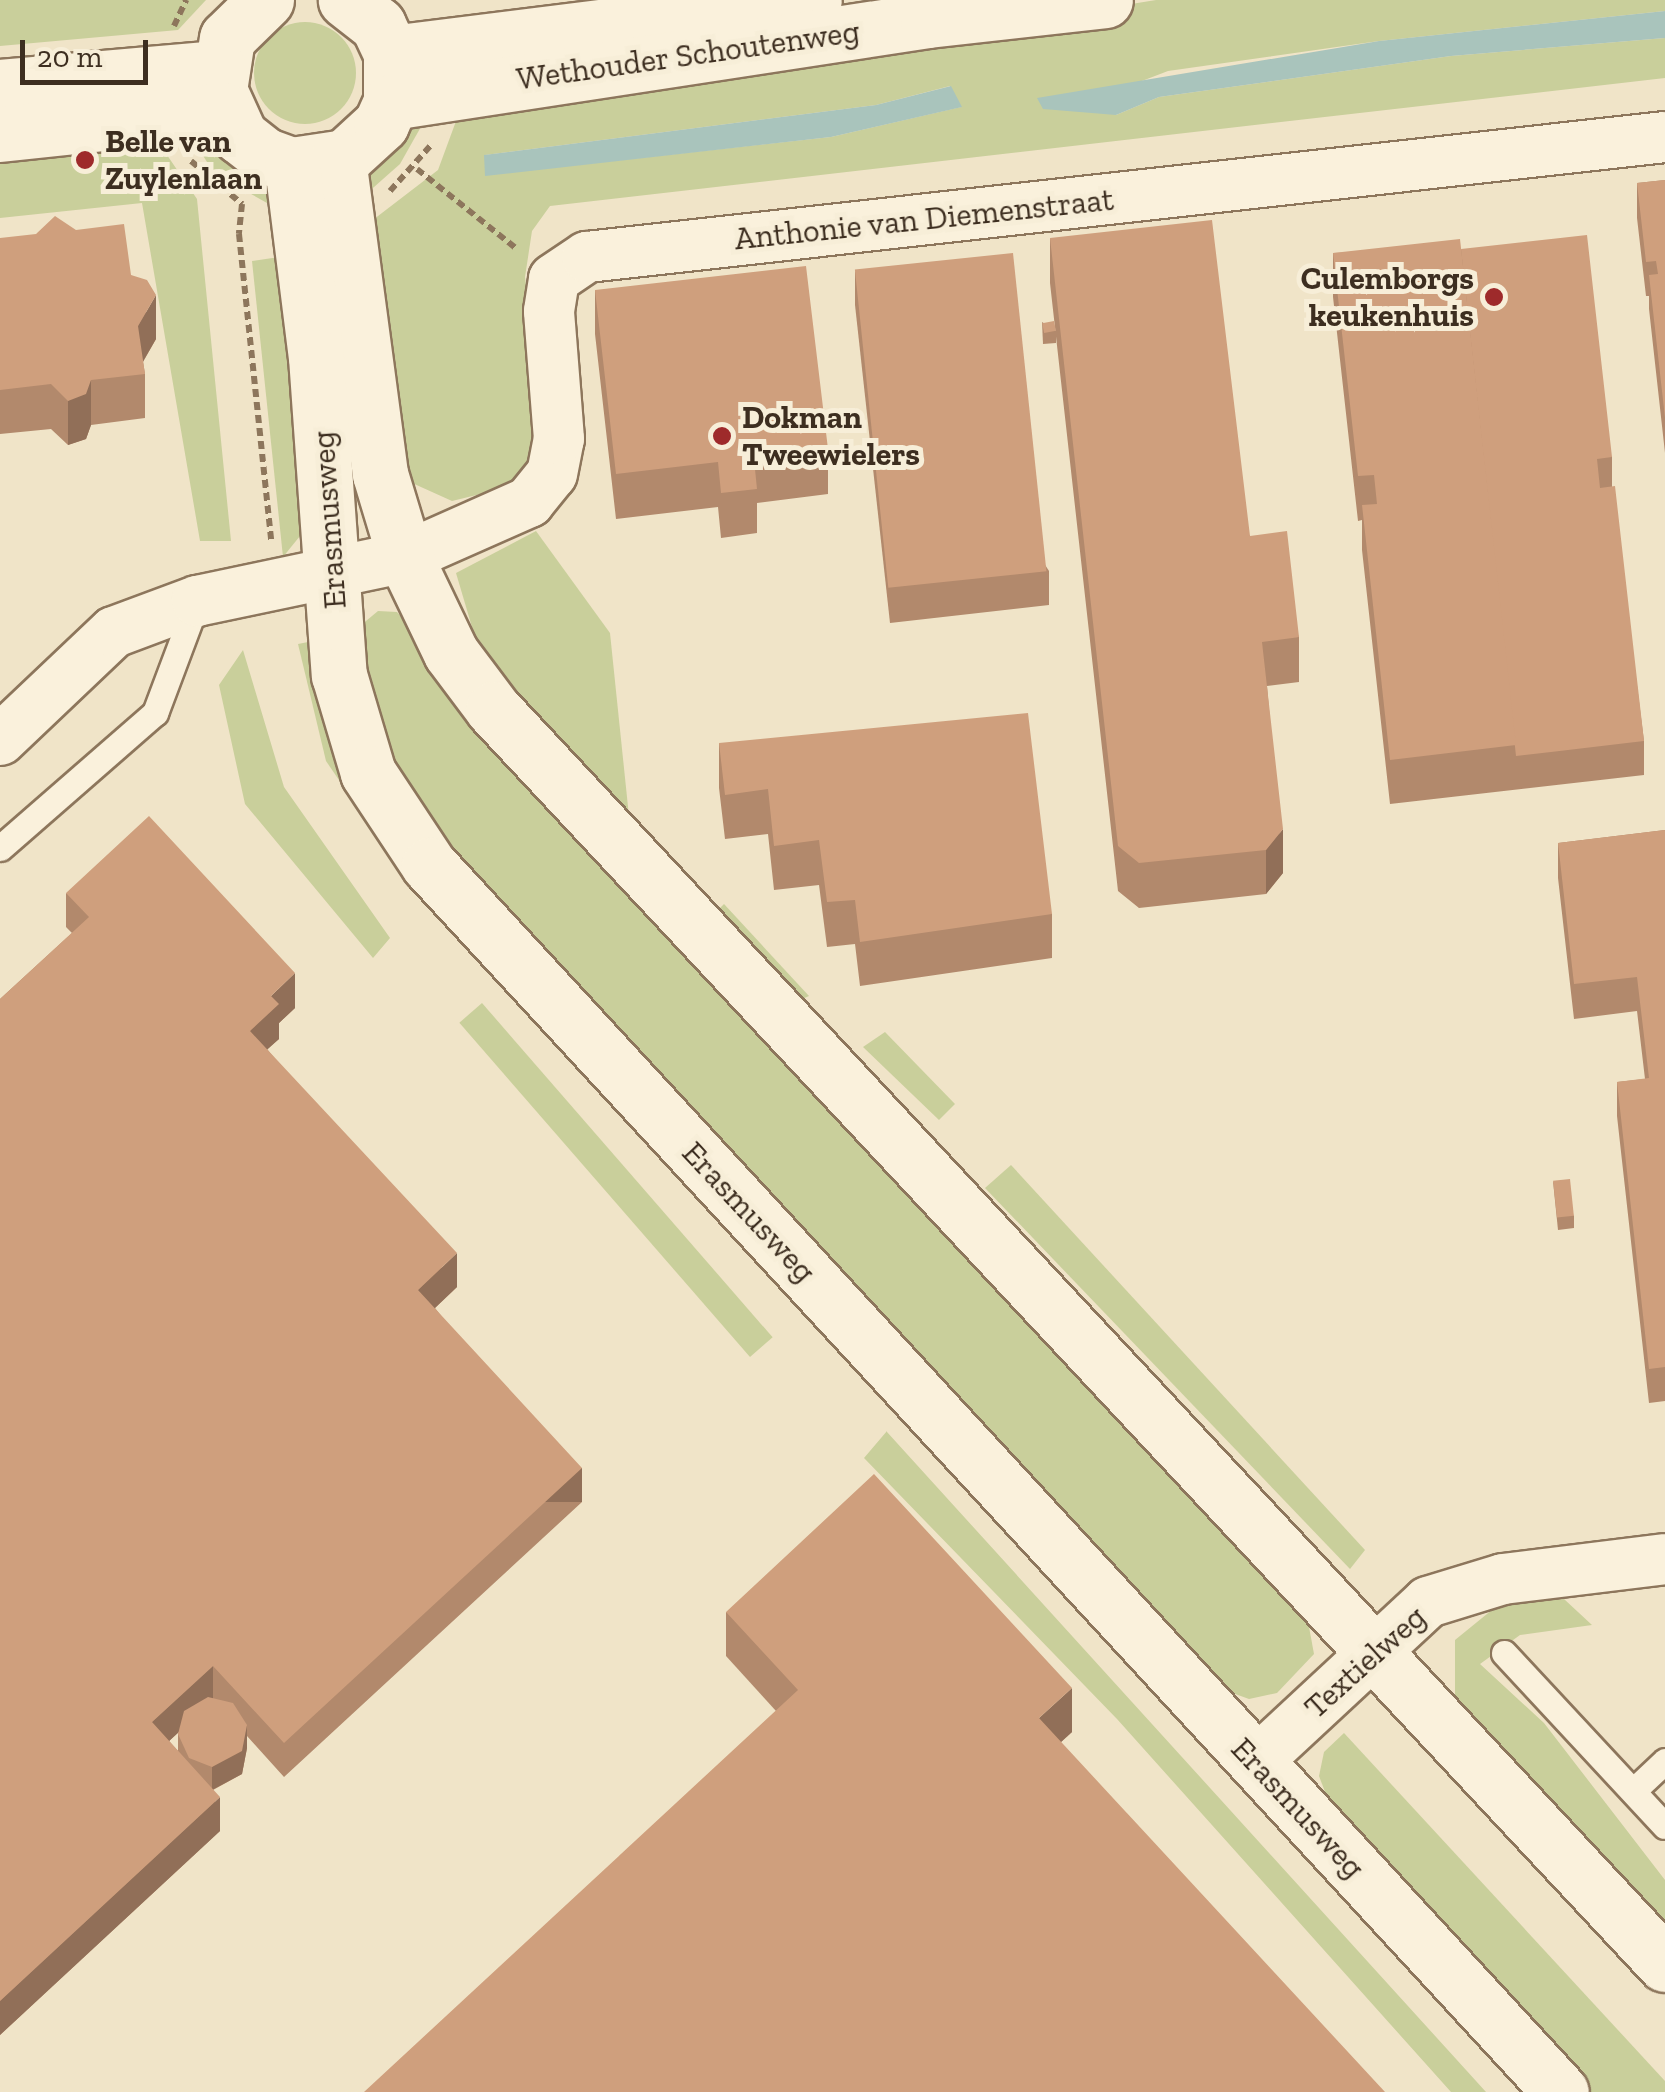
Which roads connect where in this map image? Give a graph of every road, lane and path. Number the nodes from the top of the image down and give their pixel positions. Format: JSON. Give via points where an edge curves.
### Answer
{"nodes":[{"id":1,"x":266,"y":0,"type":"edge"},
{"id":2,"x":346,"y":0,"type":"edge"},
{"id":3,"x":817,"y":0,"type":"edge"},
{"id":4,"x":1105,"y":0,"type":"edge"},
{"id":5,"x":391,"y":78,"type":"junction"},
{"id":6,"x":0,"y":88,"type":"edge"},
{"id":7,"x":222,"y":89,"type":"junction"},
{"id":8,"x":0,"y":134,"type":"edge"},
{"id":9,"x":1665,"y":136,"type":"edge"},
{"id":10,"x":315,"y":162,"type":"junction"},
{"id":11,"x":417,"y":169,"type":"dead end"},
{"id":12,"x":554,"y":279,"type":"junction"},
{"id":13,"x":405,"y":557,"type":"junction"},
{"id":14,"x":334,"y":573,"type":"junction"},
{"id":15,"x":196,"y":600,"type":"junction"},
{"id":16,"x":0,"y":740,"type":"edge"},
{"id":17,"x":0,"y":848,"type":"edge"},
{"id":18,"x":1665,"y":1559,"type":"edge"},
{"id":19,"x":1374,"y":1652,"type":"junction"},
{"id":20,"x":1504,"y":1653,"type":"dead end"},
{"id":21,"x":1665,"y":1761,"type":"edge"},
{"id":22,"x":1256,"y":1762,"type":"junction"},
{"id":23,"x":1633,"y":1791,"type":"junction"},
{"id":24,"x":1665,"y":1826,"type":"edge"},
{"id":25,"x":1665,"y":1964,"type":"edge"},
{"id":26,"x":1560,"y":2092,"type":"edge"}],
"edges":[{"from":1,"to":7,"type":"street","via":[[227,38]]},
{"from":2,"to":5,"type":"street","via":[[378,25]]},
{"from":3,"to":5,"type":"street","name":"Wethouder Schoutenweg"},
{"from":4,"to":5,"type":"street","name":"Wethouder Schoutenweg"},
{"from":5,"to":10,"type":"street","via":[[366,143]]},
{"from":6,"to":7,"type":"street"},
{"from":7,"to":8,"type":"street"},
{"from":7,"to":10,"type":"street","via":[[264,155]]},
{"from":9,"to":12,"type":"street","name":"Anthonie van Diemenstraat","via":[[586,257]]},
{"from":10,"to":13,"type":"street","name":"Erasmusweg"},
{"from":10,"to":14,"type":"street","name":"Erasmusweg"},
{"from":11,"to":12,"type":"path"},
{"from":12,"to":13,"type":"street","via":[[549,311],[558,440],[552,474],[529,502]]},
{"from":13,"to":14,"type":"street"},
{"from":13,"to":19,"type":"street","name":"Erasmusweg","via":[[451,653],[493,709]]},
{"from":14,"to":15,"type":"street"},
{"from":14,"to":22,"type":"street","name":"Erasmusweg","via":[[339,675],[368,773],[429,865]]},
{"from":15,"to":16,"type":"street","via":[[114,632]]},
{"from":15,"to":17,"type":"lane","via":[[156,713]]},
{"from":18,"to":19,"type":"street","name":"Textielweg","via":[[1503,1579],[1428,1602]]},
{"from":19,"to":22,"type":"street","name":"Textielweg"},
{"from":19,"to":25,"type":"street","name":"Erasmusweg"},
{"from":20,"to":23,"type":"lane"},
{"from":21,"to":23,"type":"lane"},
{"from":22,"to":26,"type":"street","name":"Erasmusweg"},
{"from":23,"to":24,"type":"lane"}]}
